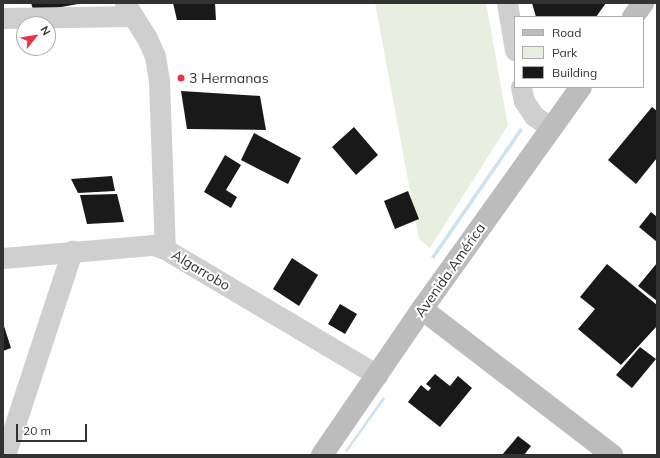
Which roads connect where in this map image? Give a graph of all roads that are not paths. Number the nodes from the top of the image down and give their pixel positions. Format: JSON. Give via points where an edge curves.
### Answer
{"nodes":[{"id":1,"x":507,"y":3,"type":"edge"},
{"id":2,"x":643,"y":3,"type":"edge"},
{"id":3,"x":129,"y":10,"type":"edge"},
{"id":4,"x":634,"y":16,"type":"edge"},
{"id":5,"x":3,"y":18,"type":"edge"},
{"id":6,"x":514,"y":44,"type":"edge"},
{"id":7,"x":522,"y":88,"type":"edge"},
{"id":8,"x":580,"y":88,"type":"edge"},
{"id":9,"x":551,"y":127,"type":"junction"},
{"id":10,"x":166,"y":249,"type":"junction"},
{"id":11,"x":72,"y":251,"type":"junction"},
{"id":12,"x":3,"y":258,"type":"edge"},
{"id":13,"x":422,"y":309,"type":"junction"},
{"id":14,"x":377,"y":375,"type":"junction"},
{"id":15,"x":5,"y":455,"type":"edge"},
{"id":16,"x":322,"y":455,"type":"edge"},
{"id":17,"x":612,"y":455,"type":"edge"}],
"edges":[{"from":1,"to":6,"type":"street"},
{"from":2,"to":4,"type":"main road"},
{"from":3,"to":5,"type":"street"},
{"from":3,"to":10,"type":"street","via":[[146,36],[155,56],[159,80]]},
{"from":7,"to":9,"type":"street","via":[[524,101],[534,116]]},
{"from":8,"to":9,"type":"main road","name":"Avenida América"},
{"from":9,"to":13,"type":"main road","name":"Avenida América"},
{"from":10,"to":11,"type":"street","name":"Algarrobo","via":[[153,245]]},
{"from":10,"to":14,"type":"street","name":"Algarrobo"},
{"from":11,"to":12,"type":"street","name":"Algarrobo"},
{"from":11,"to":15,"type":"street"},
{"from":13,"to":14,"type":"main road","name":"Avenida América"},
{"from":13,"to":17,"type":"main road"},
{"from":14,"to":16,"type":"main road","name":"Avenida América"}]}
